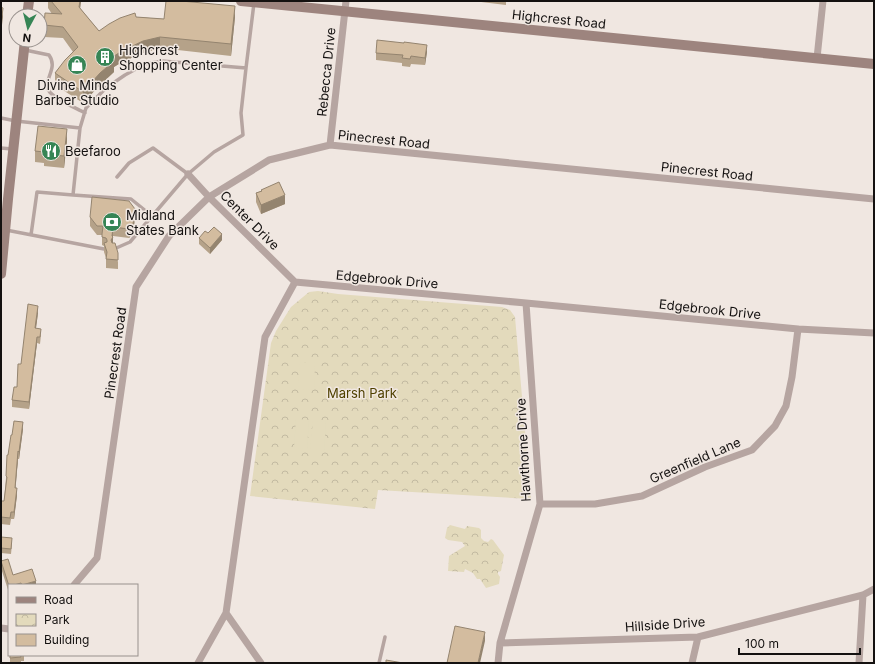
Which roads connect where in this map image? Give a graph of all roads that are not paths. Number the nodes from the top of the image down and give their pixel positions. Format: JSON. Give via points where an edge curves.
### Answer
{"nodes":[{"id":1,"x":241,"y":1,"type":"edge"},
{"id":2,"x":346,"y":1,"type":"edge"},
{"id":3,"x":823,"y":1,"type":"edge"},
{"id":4,"x":253,"y":2,"type":"edge"},
{"id":5,"x":269,"y":2,"type":"edge"},
{"id":6,"x":345,"y":12,"type":"junction"},
{"id":7,"x":24,"y":48,"type":"edge"},
{"id":8,"x":32,"y":48,"type":"edge"},
{"id":9,"x":817,"y":58,"type":"junction"},
{"id":10,"x":874,"y":64,"type":"edge"},
{"id":11,"x":246,"y":68,"type":"junction"},
{"id":12,"x":85,"y":113,"type":"junction"},
{"id":13,"x":1,"y":118,"type":"edge"},
{"id":14,"x":16,"y":121,"type":"junction"},
{"id":15,"x":80,"y":128,"type":"junction"},
{"id":16,"x":330,"y":146,"type":"junction"},
{"id":17,"x":1,"y":148,"type":"edge"},
{"id":18,"x":13,"y":149,"type":"junction"},
{"id":19,"x":188,"y":174,"type":"junction"},
{"id":20,"x":117,"y":177,"type":"dead end"},
{"id":21,"x":73,"y":195,"type":"junction"},
{"id":22,"x":209,"y":197,"type":"junction"},
{"id":23,"x":4,"y":198,"type":"edge"},
{"id":24,"x":874,"y":199,"type":"edge"},
{"id":25,"x":152,"y":216,"type":"junction"},
{"id":26,"x":3,"y":219,"type":"edge"},
{"id":27,"x":5,"y":230,"type":"junction"},
{"id":28,"x":32,"y":235,"type":"junction"},
{"id":29,"x":104,"y":249,"type":"edge"},
{"id":30,"x":114,"y":249,"type":"edge"},
{"id":31,"x":1,"y":274,"type":"edge"},
{"id":32,"x":295,"y":282,"type":"junction"},
{"id":33,"x":526,"y":303,"type":"junction"},
{"id":34,"x":798,"y":329,"type":"junction"},
{"id":35,"x":874,"y":333,"type":"edge"},
{"id":36,"x":540,"y":504,"type":"junction"},
{"id":37,"x":75,"y":584,"type":"edge"},
{"id":38,"x":874,"y":589,"type":"edge"},
{"id":39,"x":863,"y":595,"type":"junction"},
{"id":40,"x":226,"y":613,"type":"junction"},
{"id":41,"x":385,"y":637,"type":"dead end"},
{"id":42,"x":698,"y":637,"type":"junction"},
{"id":43,"x":500,"y":643,"type":"junction"},
{"id":44,"x":198,"y":663,"type":"edge"},
{"id":45,"x":261,"y":663,"type":"edge"},
{"id":46,"x":380,"y":663,"type":"edge"},
{"id":47,"x":498,"y":663,"type":"edge"},
{"id":48,"x":692,"y":663,"type":"edge"},
{"id":49,"x":859,"y":663,"type":"edge"}],
"edges":[{"from":1,"to":4,"type":"street","name":"Highcrest Road"},
{"from":2,"to":6,"type":"street","name":"Rebecca Drive"},
{"from":3,"to":9,"type":"street"},
{"from":4,"to":5,"type":"street","name":"Highcrest Road"},
{"from":4,"to":11,"type":"lane"},
{"from":5,"to":6,"type":"street","name":"Highcrest Road"},
{"from":6,"to":9,"type":"street","name":"Highcrest Road"},
{"from":6,"to":16,"type":"street","name":"Rebecca Drive"},
{"from":7,"to":14,"type":"street"},
{"from":8,"to":12,"type":"lane","via":[[49,55],[52,60],[47,83],[48,91]]},
{"from":9,"to":10,"type":"street","name":"Highcrest Road"},
{"from":11,"to":12,"type":"lane","via":[[162,61],[146,64],[106,88],[86,108]]},
{"from":11,"to":19,"type":"lane","via":[[241,113],[243,136],[214,152]]},
{"from":12,"to":15,"type":"lane"},
{"from":13,"to":14,"type":"lane"},
{"from":14,"to":15,"type":"lane"},
{"from":14,"to":18,"type":"street"},
{"from":15,"to":21,"type":"lane"},
{"from":16,"to":22,"type":"street","name":"Pinecrest Road","via":[[270,160]]},
{"from":16,"to":24,"type":"street","name":"Pinecrest Road"},
{"from":17,"to":18,"type":"lane"},
{"from":18,"to":23,"type":"street"},
{"from":19,"to":20,"type":"lane","via":[[153,148],[129,163]]},
{"from":19,"to":22,"type":"street","name":"Center Drive"},
{"from":19,"to":25,"type":"lane"},
{"from":21,"to":25,"type":"lane","via":[[131,199]]},
{"from":21,"to":28,"type":"lane","via":[[37,192]]},
{"from":22,"to":32,"type":"street","name":"Center Drive"},
{"from":22,"to":37,"type":"street","name":"Pinecrest Road","via":[[169,236],[136,287],[97,558]]},
{"from":23,"to":26,"type":"street"},
{"from":25,"to":30,"type":"lane","via":[[130,242]]},
{"from":26,"to":27,"type":"street"},
{"from":27,"to":28,"type":"lane"},
{"from":27,"to":31,"type":"street"},
{"from":28,"to":29,"type":"lane"},
{"from":32,"to":33,"type":"street","name":"Edgebrook Drive"},
{"from":32,"to":40,"type":"street","via":[[265,337]]},
{"from":33,"to":34,"type":"street","name":"Edgebrook Drive"},
{"from":33,"to":36,"type":"street","name":"Hawthorne Drive"},
{"from":34,"to":35,"type":"street","name":"Edgebrook Drive"},
{"from":34,"to":36,"type":"street","name":"Greenfield Lane","via":[[786,406],[776,426],[752,450],[705,467],[642,496],[595,504]]},
{"from":36,"to":43,"type":"street","name":"Hawthorne Drive"},
{"from":38,"to":39,"type":"street","name":"Hillside Drive"},
{"from":39,"to":42,"type":"street","name":"Hillside Drive"},
{"from":39,"to":49,"type":"street"},
{"from":40,"to":44,"type":"street"},
{"from":40,"to":45,"type":"street"},
{"from":41,"to":46,"type":"lane"},
{"from":42,"to":43,"type":"street","name":"Hillside Drive"},
{"from":42,"to":48,"type":"street"},
{"from":43,"to":47,"type":"street","name":"Hawthorne Drive"}]}
